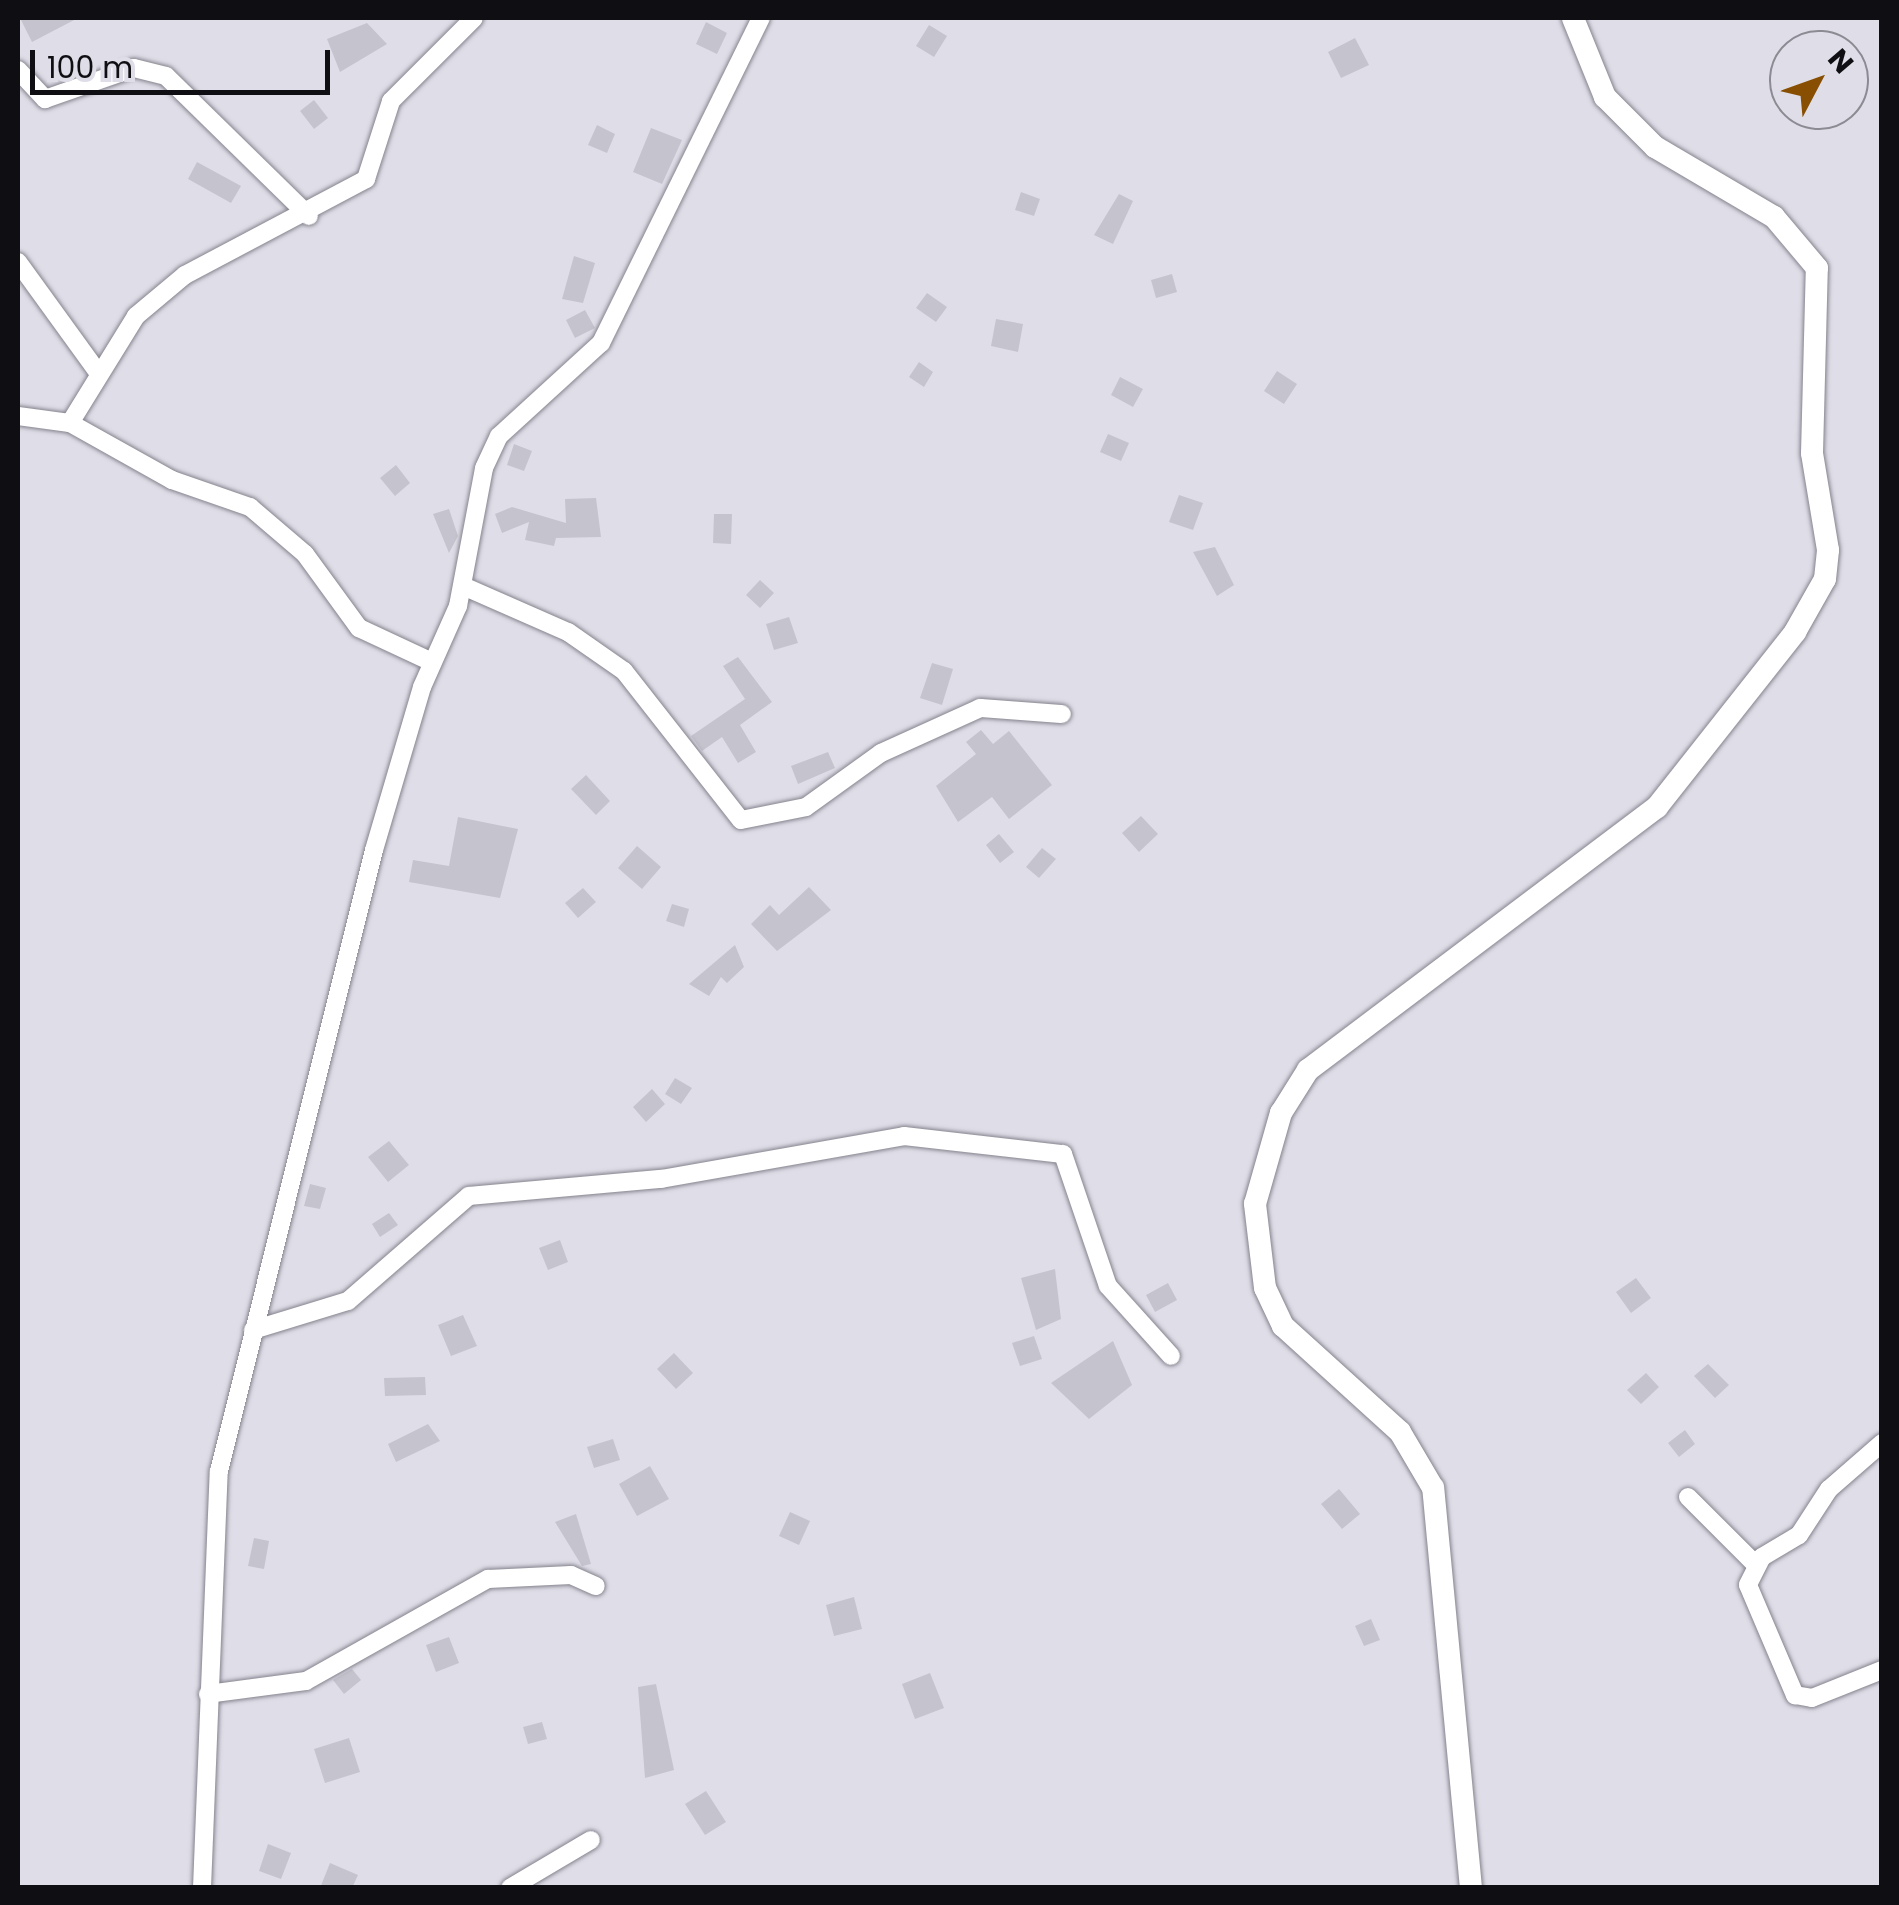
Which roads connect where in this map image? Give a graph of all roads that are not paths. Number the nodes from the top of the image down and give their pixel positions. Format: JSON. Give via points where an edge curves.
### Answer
{"nodes":[{"id":1,"x":474,"y":18,"type":"edge"},
{"id":2,"x":761,"y":18,"type":"edge"},
{"id":3,"x":1573,"y":18,"type":"edge"},
{"id":4,"x":18,"y":70,"type":"edge"},
{"id":5,"x":310,"y":216,"type":"junction"},
{"id":6,"x":18,"y":262,"type":"edge"},
{"id":7,"x":99,"y":374,"type":"junction"},
{"id":8,"x":18,"y":416,"type":"edge"},
{"id":9,"x":70,"y":424,"type":"junction"},
{"id":10,"x":463,"y":586,"type":"junction"},
{"id":11,"x":432,"y":662,"type":"junction"},
{"id":12,"x":1062,"y":714,"type":"dead end"},
{"id":13,"x":253,"y":1330,"type":"junction"},
{"id":14,"x":1172,"y":1356,"type":"dead end"},
{"id":15,"x":1882,"y":1444,"type":"edge"},
{"id":16,"x":1688,"y":1498,"type":"dead end"},
{"id":17,"x":1755,"y":1564,"type":"junction"},
{"id":18,"x":596,"y":1586,"type":"dead end"},
{"id":19,"x":1882,"y":1670,"type":"edge"},
{"id":20,"x":208,"y":1694,"type":"junction"},
{"id":21,"x":591,"y":1840,"type":"dead end"},
{"id":22,"x":202,"y":1888,"type":"edge"},
{"id":23,"x":510,"y":1888,"type":"edge"},
{"id":24,"x":1470,"y":1888,"type":"edge"}],
"edges":[{"from":1,"to":5,"type":"street","via":[[391,101],[366,180]]},
{"from":2,"to":10,"type":"street","via":[[601,343],[490,448]]},
{"from":3,"to":24,"type":"main road","via":[[1605,97],[1655,147],[1774,217],[1817,268],[1812,453],[1828,550],[1824,580],[1796,632],[1656,807],[1308,1070],[1282,1113],[1255,1204],[1265,1288],[1283,1326],[1400,1432],[1433,1488]]},
{"from":4,"to":5,"type":"street","via":[[44,99],[134,68],[166,76]]},
{"from":5,"to":7,"type":"street","via":[[185,275],[136,316]]},
{"from":6,"to":7,"type":"street"},
{"from":7,"to":9,"type":"street"},
{"from":8,"to":9,"type":"street"},
{"from":9,"to":11,"type":"street","via":[[280,526],[358,628]]},
{"from":10,"to":11,"type":"street"},
{"from":10,"to":12,"type":"street","via":[[568,632],[624,671],[741,820],[806,807],[880,753],[980,708]]},
{"from":11,"to":13,"type":"street"},
{"from":13,"to":14,"type":"street","via":[[348,1301],[469,1196],[661,1178],[904,1136],[1063,1154],[1108,1286]]},
{"from":13,"to":20,"type":"street","via":[[215,1489]]},
{"from":15,"to":17,"type":"street","via":[[1829,1489],[1799,1535]]},
{"from":16,"to":17,"type":"street"},
{"from":17,"to":19,"type":"street","via":[[1750,1599],[1795,1695],[1812,1698]]},
{"from":18,"to":20,"type":"street","via":[[570,1575],[488,1579],[306,1681]]},
{"from":20,"to":22,"type":"street"},
{"from":21,"to":23,"type":"street"}]}
